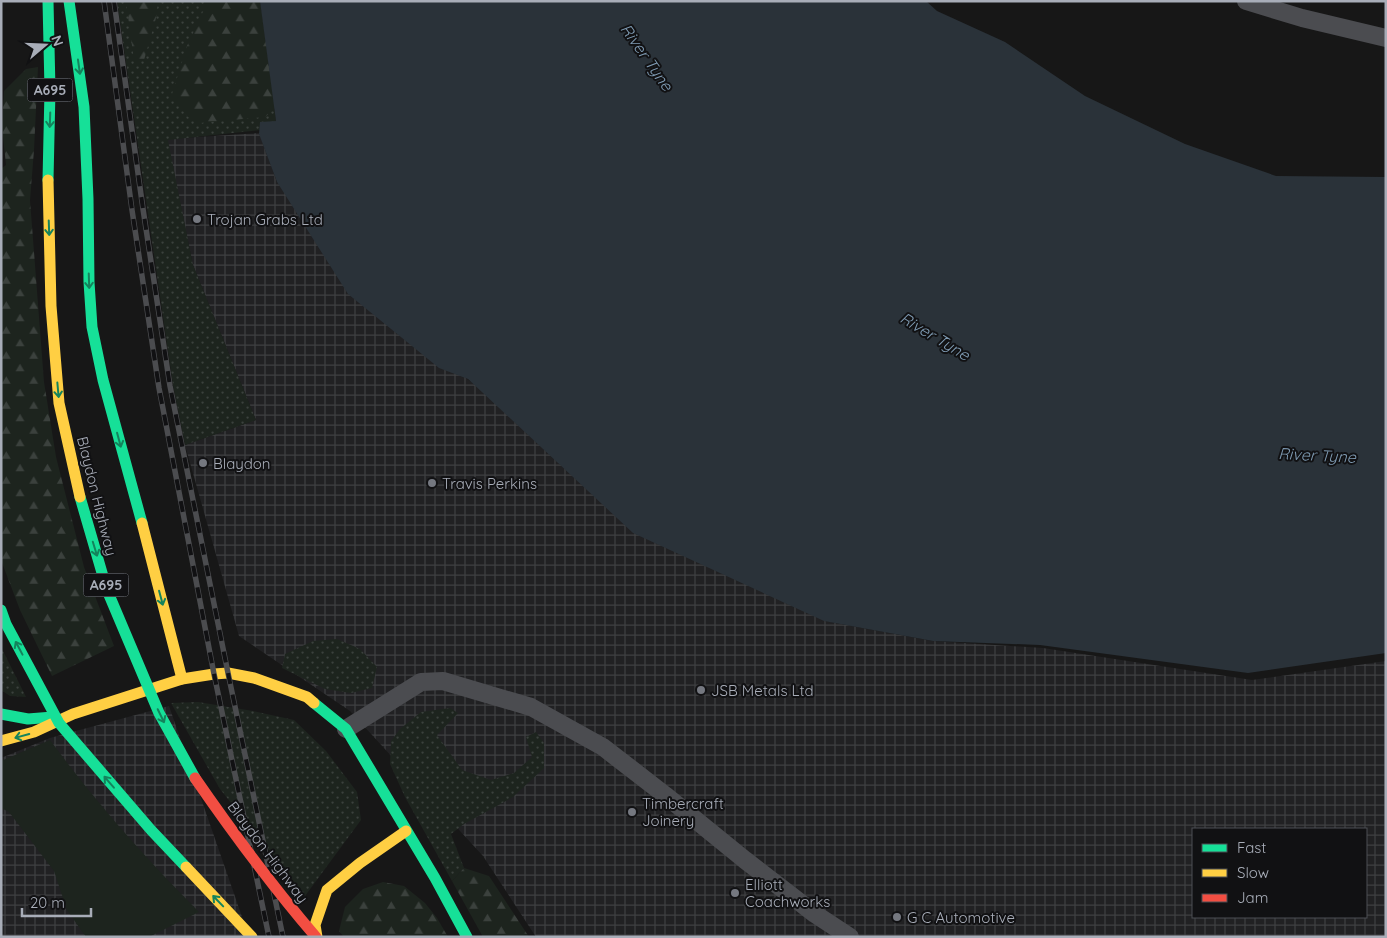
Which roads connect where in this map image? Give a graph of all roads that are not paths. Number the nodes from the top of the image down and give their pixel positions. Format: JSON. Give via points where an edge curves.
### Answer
{"nodes":[{"id":1,"x":48,"y":1,"type":"edge"},
{"id":2,"x":69,"y":1,"type":"edge"},
{"id":3,"x":1246,"y":1,"type":"edge"},
{"id":4,"x":1386,"y":38,"type":"edge"},
{"id":5,"x":1,"y":610,"type":"edge"},
{"id":6,"x":182,"y":679,"type":"junction"},
{"id":7,"x":1,"y":714,"type":"edge"},
{"id":8,"x":73,"y":714,"type":"junction"},
{"id":9,"x":346,"y":729,"type":"junction"},
{"id":10,"x":1,"y":741,"type":"edge"},
{"id":11,"x":406,"y":831,"type":"junction"},
{"id":12,"x":252,"y":937,"type":"edge"},
{"id":13,"x":316,"y":937,"type":"edge"},
{"id":14,"x":467,"y":937,"type":"edge"},
{"id":15,"x":850,"y":937,"type":"edge"}],
"edges":[{"from":1,"to":13,"type":"main road","name":"Blaydon Highway","number":"A695","one_way":true,"bridge":true,"via":[[51,306],[59,403],[80,497],[107,590],[159,713],[190,771],[229,828]]},
{"from":2,"to":6,"type":"main road","one_way":true,"via":[[84,107],[92,327],[102,380]]},
{"from":3,"to":4,"type":"street"},
{"from":12,"to":5,"type":"main road","one_way":true,"bridge":true,"via":[[151,830],[59,723]]},
{"from":6,"to":8,"type":"main road"},
{"from":6,"to":9,"type":"main road","via":[[228,673],[254,678],[307,696]]},
{"from":7,"to":8,"type":"main road","via":[[28,719]]},
{"from":8,"to":10,"type":"main road","one_way":true,"via":[[34,732]]},
{"from":9,"to":11,"type":"main road"},
{"from":9,"to":15,"type":"street","via":[[421,682],[443,681],[531,707],[603,747],[815,914]]},
{"from":11,"to":13,"type":"main road","via":[[327,890],[315,925]]},
{"from":11,"to":14,"type":"main road"}]}
